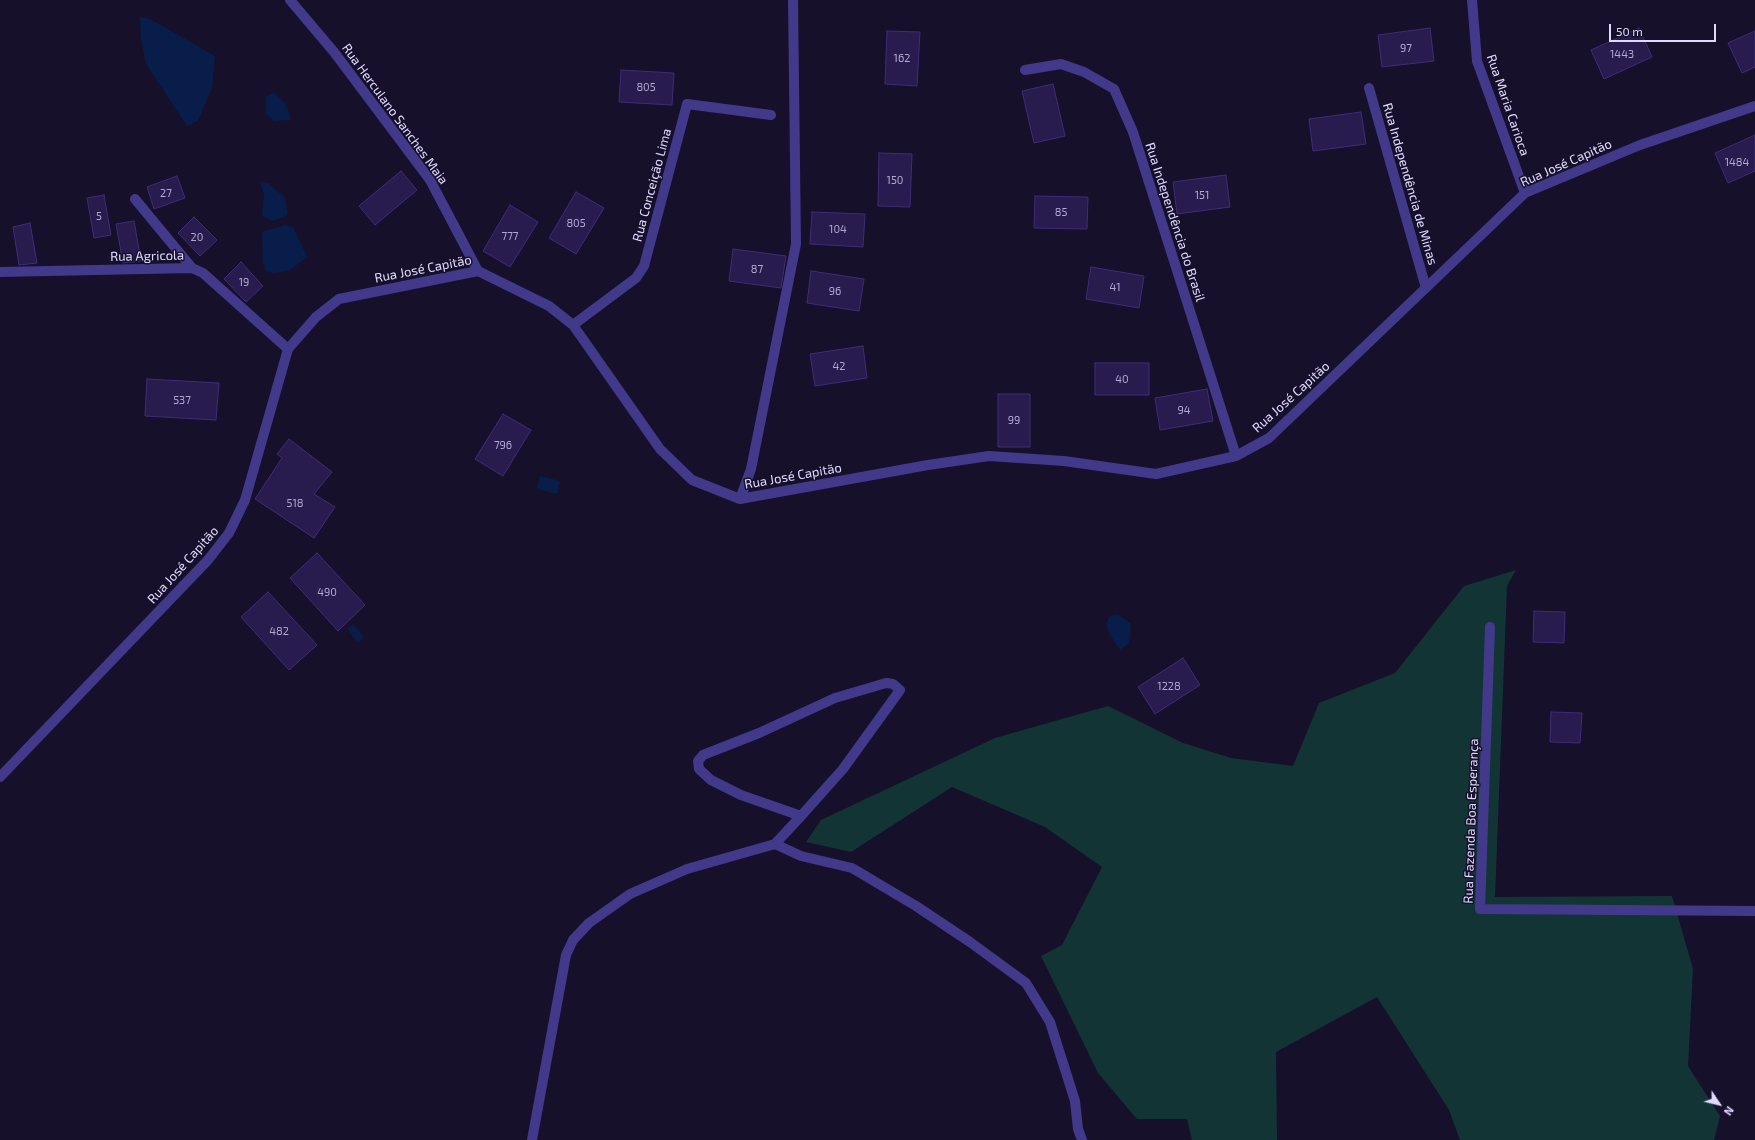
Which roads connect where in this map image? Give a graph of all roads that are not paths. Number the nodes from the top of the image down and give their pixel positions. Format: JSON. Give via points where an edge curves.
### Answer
{"nodes":[{"id":1,"x":290,"y":0,"type":"edge"},
{"id":2,"x":793,"y":0,"type":"edge"},
{"id":3,"x":1472,"y":0,"type":"edge"},
{"id":4,"x":1025,"y":70,"type":"dead end"},
{"id":5,"x":1369,"y":88,"type":"dead end"},
{"id":6,"x":1755,"y":106,"type":"edge"},
{"id":7,"x":771,"y":115,"type":"dead end"},
{"id":8,"x":1525,"y":193,"type":"junction"},
{"id":9,"x":134,"y":199,"type":"dead end"},
{"id":10,"x":192,"y":268,"type":"junction"},
{"id":11,"x":478,"y":271,"type":"junction"},
{"id":12,"x":0,"y":272,"type":"edge"},
{"id":13,"x":1426,"y":288,"type":"junction"},
{"id":14,"x":573,"y":325,"type":"junction"},
{"id":15,"x":288,"y":349,"type":"junction"},
{"id":16,"x":1236,"y":456,"type":"junction"},
{"id":17,"x":740,"y":499,"type":"junction"},
{"id":18,"x":1490,"y":627,"type":"dead end"},
{"id":19,"x":0,"y":777,"type":"edge"},
{"id":20,"x":801,"y":816,"type":"junction"},
{"id":21,"x":775,"y":844,"type":"junction"},
{"id":22,"x":1755,"y":911,"type":"edge"},
{"id":23,"x":532,"y":1140,"type":"edge"},
{"id":24,"x":1082,"y":1140,"type":"edge"}],
"edges":[{"from":1,"to":11,"type":"street","name":"Rua Herculano Sanches Maia","via":[[334,52],[430,180]]},
{"from":2,"to":17,"type":"street","via":[[796,244],[751,469]]},
{"from":3,"to":8,"type":"street","name":"Rua Maria Carioca","via":[[1477,61]]},
{"from":4,"to":16,"type":"street","name":"Rua Independência do Brasil","via":[[1061,64],[1084,72],[1114,89],[1133,132]]},
{"from":5,"to":13,"type":"street","name":"Rua Independência de Minas"},
{"from":6,"to":8,"type":"street","name":"Rua José Capitão","via":[[1640,145]]},
{"from":7,"to":14,"type":"street","name":"Rua Conceição Lima","via":[[687,104],[644,266],[636,278]]},
{"from":8,"to":13,"type":"street","name":"Rua José Capitão"},
{"from":9,"to":10,"type":"street"},
{"from":10,"to":12,"type":"street","name":"Rua Agricola"},
{"from":10,"to":15,"type":"street","name":"Rua Agricola","via":[[202,273]]},
{"from":11,"to":14,"type":"street","name":"Rua José Capitão","via":[[549,306]]},
{"from":11,"to":15,"type":"street","name":"Rua José Capitão","via":[[339,298],[316,317]]},
{"from":13,"to":16,"type":"street","name":"Rua José Capitão","via":[[1268,438]]},
{"from":14,"to":17,"type":"street","name":"Rua José Capitão","via":[[660,449],[692,480]]},
{"from":15,"to":19,"type":"street","name":"Rua José Capitão","via":[[245,500],[229,533],[208,560]]},
{"from":16,"to":17,"type":"street","name":"Rua José Capitão","via":[[1156,474],[1064,461],[989,456]]},
{"from":18,"to":22,"type":"street","name":"Rua Fazenda Boa Esperança","via":[[1480,909]]},
{"from":20,"to":20,"type":"street","via":[[741,795],[711,780],[699,769],[698,761],[703,755],[759,733],[835,698],[886,683],[893,684],[900,690],[843,769]]},
{"from":20,"to":21,"type":"street"},
{"from":21,"to":23,"type":"street","via":[[687,869],[630,894],[589,923],[572,940],[566,955]]},
{"from":21,"to":24,"type":"street","via":[[801,856],[852,868],[922,910],[1026,983],[1050,1022],[1075,1101]]}]}
